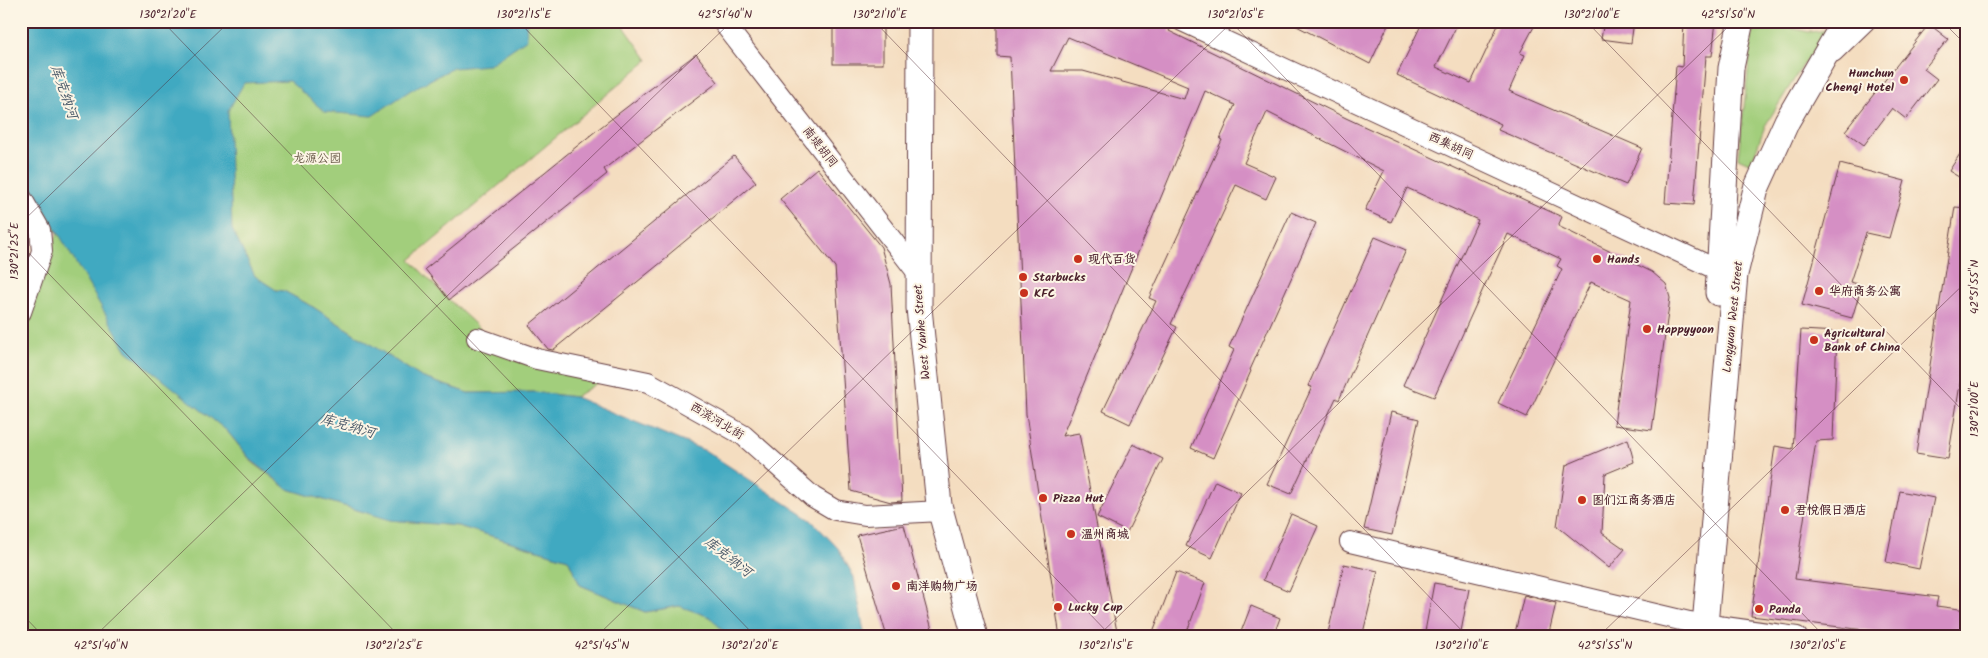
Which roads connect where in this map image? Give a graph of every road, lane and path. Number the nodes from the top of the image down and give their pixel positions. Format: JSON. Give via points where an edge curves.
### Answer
{"nodes":[{"id":1,"x":722,"y":21,"type":"edge"},
{"id":2,"x":920,"y":21,"type":"edge"},
{"id":3,"x":1741,"y":21,"type":"edge"},
{"id":4,"x":1845,"y":21,"type":"edge"},
{"id":5,"x":1865,"y":21,"type":"edge"},
{"id":6,"x":1187,"y":22,"type":"edge"},
{"id":7,"x":1817,"y":68,"type":"junction"},
{"id":8,"x":21,"y":197,"type":"edge"},
{"id":9,"x":1720,"y":270,"type":"junction"},
{"id":10,"x":918,"y":272,"type":"junction"},
{"id":11,"x":21,"y":312,"type":"edge"},
{"id":12,"x":477,"y":338,"type":"dead end"},
{"id":13,"x":941,"y":511,"type":"junction"},
{"id":14,"x":1350,"y":542,"type":"dead end"},
{"id":15,"x":1696,"y":630,"type":"edge"},
{"id":16,"x":975,"y":637,"type":"edge"},
{"id":17,"x":1797,"y":637,"type":"edge"}],
"edges":[{"from":1,"to":10,"type":"street","name":"南堤胡同"},
{"from":2,"to":10,"type":"main road","name":"West Yanhe Street"},
{"from":3,"to":9,"type":"main road","name":"Longyuan West Street","via":[[1731,68]]},
{"from":4,"to":7,"type":"main road","name":"Longyuan West Street"},
{"from":5,"to":7,"type":"street"},
{"from":6,"to":9,"type":"street","name":"西集胡同"},
{"from":7,"to":15,"type":"main road","name":"Longyuan West Street","via":[[1787,121],[1756,189],[1735,274]]},
{"from":8,"to":11,"type":"street","via":[[40,230],[42,251]]},
{"from":9,"to":15,"type":"main road","name":"Longyuan West Street"},
{"from":10,"to":13,"type":"main road","name":"West Yanhe Street"},
{"from":12,"to":13,"type":"street","name":"西滨河北街","via":[[537,359],[648,382],[743,435],[813,497],[835,510],[865,515]]},
{"from":13,"to":16,"type":"main road","name":"West Yanhe Street"},
{"from":14,"to":15,"type":"street"},
{"from":15,"to":17,"type":"street"}]}
